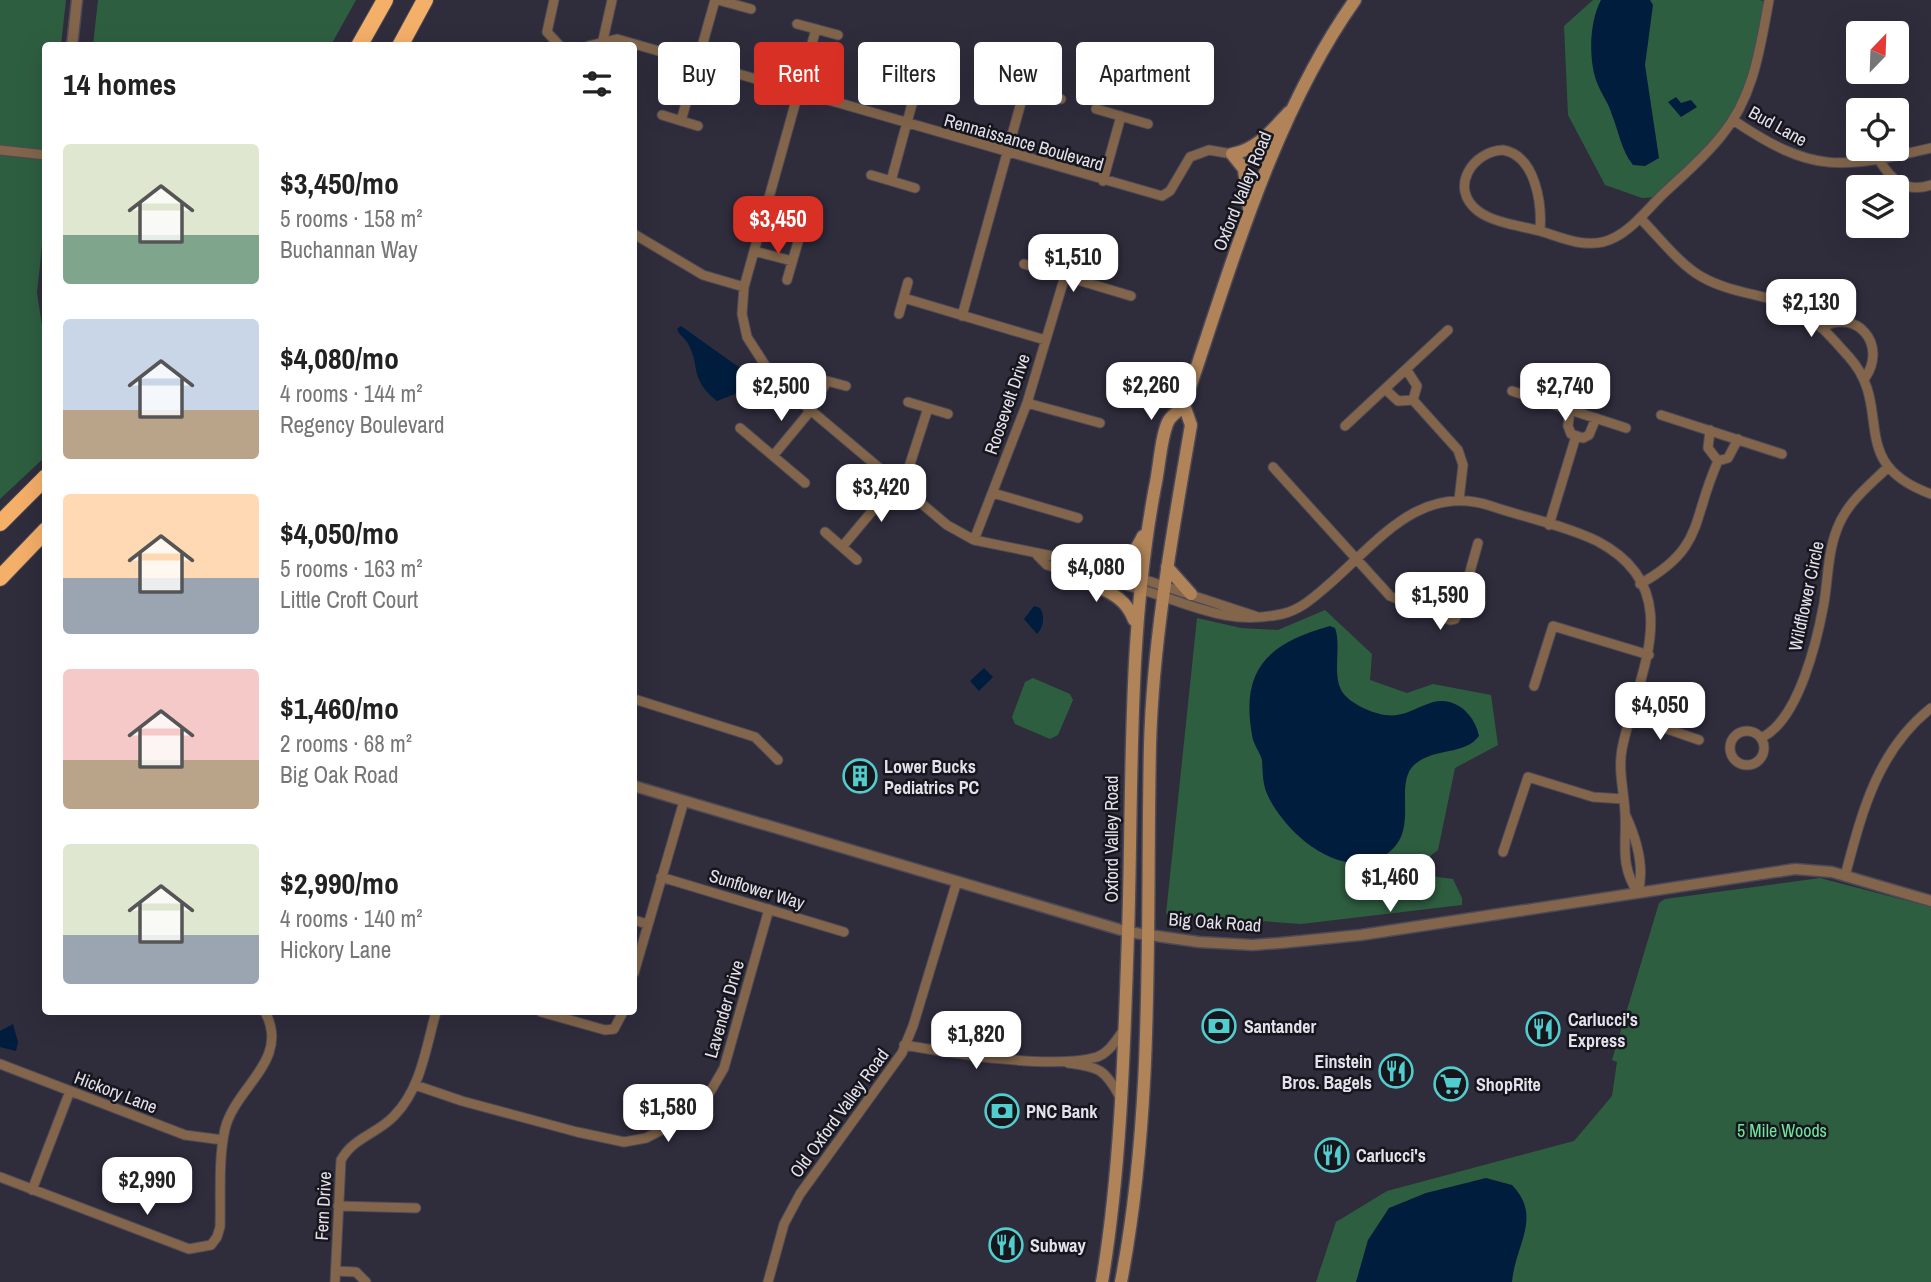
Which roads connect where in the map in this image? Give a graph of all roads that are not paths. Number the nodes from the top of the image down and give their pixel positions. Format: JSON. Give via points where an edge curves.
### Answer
{"nodes":[{"id":1,"x":76,"y":0,"type":"edge"},
{"id":2,"x":385,"y":0,"type":"edge"},
{"id":3,"x":425,"y":0,"type":"edge"},
{"id":4,"x":555,"y":0,"type":"edge"},
{"id":5,"x":612,"y":0,"type":"edge"},
{"id":6,"x":717,"y":0,"type":"edge"},
{"id":7,"x":1355,"y":0,"type":"edge"},
{"id":8,"x":1769,"y":0,"type":"edge"},
{"id":9,"x":751,"y":9,"type":"dead end"},
{"id":10,"x":797,"y":24,"type":"dead end"},
{"id":11,"x":816,"y":29,"type":"junction"},
{"id":12,"x":838,"y":35,"type":"dead end"},
{"id":13,"x":603,"y":40,"type":"junction"},
{"id":14,"x":72,"y":42,"type":"edge"},
{"id":15,"x":361,"y":42,"type":"edge"},
{"id":16,"x":402,"y":42,"type":"edge"},
{"id":17,"x":556,"y":42,"type":"edge"},
{"id":18,"x":598,"y":42,"type":"edge"},
{"id":19,"x":627,"y":42,"type":"edge"},
{"id":20,"x":704,"y":42,"type":"edge"},
{"id":21,"x":813,"y":42,"type":"edge"},
{"id":22,"x":637,"y":45,"type":"edge"},
{"id":23,"x":658,"y":51,"type":"edge"},
{"id":24,"x":1297,"y":104,"type":"junction"},
{"id":25,"x":685,"y":105,"type":"edge"},
{"id":26,"x":797,"y":105,"type":"edge"},
{"id":27,"x":841,"y":105,"type":"edge"},
{"id":28,"x":911,"y":105,"type":"edge"},
{"id":29,"x":1020,"y":105,"type":"edge"},
{"id":30,"x":1096,"y":109,"type":"dead end"},
{"id":31,"x":662,"y":115,"type":"dead end"},
{"id":32,"x":1121,"y":116,"type":"junction"},
{"id":33,"x":1733,"y":120,"type":"junction"},
{"id":34,"x":681,"y":121,"type":"junction"},
{"id":35,"x":906,"y":124,"type":"junction"},
{"id":36,"x":1148,"y":124,"type":"dead end"},
{"id":37,"x":698,"y":126,"type":"dead end"},
{"id":38,"x":1931,"y":148,"type":"edge"},
{"id":39,"x":0,"y":150,"type":"edge"},
{"id":40,"x":1007,"y":153,"type":"junction"},
{"id":41,"x":1909,"y":153,"type":"edge"},
{"id":42,"x":1232,"y":154,"type":"junction"},
{"id":43,"x":42,"y":155,"type":"edge"},
{"id":44,"x":1870,"y":161,"type":"edge"},
{"id":45,"x":1880,"y":161,"type":"edge"},
{"id":46,"x":872,"y":175,"type":"dead end"},
{"id":47,"x":891,"y":181,"type":"junction"},
{"id":48,"x":1103,"y":181,"type":"junction"},
{"id":49,"x":1931,"y":186,"type":"edge"},
{"id":50,"x":915,"y":188,"type":"dead end"},
{"id":51,"x":1250,"y":215,"type":"junction"},
{"id":52,"x":1640,"y":218,"type":"junction"},
{"id":53,"x":1540,"y":231,"type":"junction"},
{"id":54,"x":637,"y":236,"type":"edge"},
{"id":55,"x":798,"y":242,"type":"dead end"},
{"id":56,"x":754,"y":251,"type":"junction"},
{"id":57,"x":792,"y":261,"type":"junction"},
{"id":58,"x":1024,"y":264,"type":"dead end"},
{"id":59,"x":1065,"y":276,"type":"junction"},
{"id":60,"x":787,"y":280,"type":"dead end"},
{"id":61,"x":908,"y":282,"type":"dead end"},
{"id":62,"x":744,"y":287,"type":"junction"},
{"id":63,"x":1131,"y":296,"type":"dead end"},
{"id":64,"x":904,"y":299,"type":"junction"},
{"id":65,"x":899,"y":314,"type":"dead end"},
{"id":66,"x":962,"y":316,"type":"junction"},
{"id":67,"x":1821,"y":328,"type":"junction"},
{"id":68,"x":1448,"y":330,"type":"dead end"},
{"id":69,"x":1045,"y":340,"type":"junction"},
{"id":70,"x":1406,"y":369,"type":"junction"},
{"id":71,"x":807,"y":376,"type":"dead end"},
{"id":72,"x":1865,"y":378,"type":"junction"},
{"id":73,"x":827,"y":381,"type":"junction"},
{"id":74,"x":846,"y":386,"type":"dead end"},
{"id":75,"x":1385,"y":389,"type":"junction"},
{"id":76,"x":1512,"y":391,"type":"dead end"},
{"id":77,"x":1413,"y":400,"type":"junction"},
{"id":78,"x":908,"y":402,"type":"dead end"},
{"id":79,"x":1027,"y":402,"type":"junction"},
{"id":80,"x":1184,"y":405,"type":"junction"},
{"id":81,"x":928,"y":408,"type":"junction"},
{"id":82,"x":1570,"y":409,"type":"junction"},
{"id":83,"x":811,"y":410,"type":"junction"},
{"id":84,"x":948,"y":414,"type":"dead end"},
{"id":85,"x":1661,"y":415,"type":"dead end"},
{"id":86,"x":1595,"y":418,"type":"junction"},
{"id":87,"x":1100,"y":423,"type":"dead end"},
{"id":88,"x":1345,"y":426,"type":"dead end"},
{"id":89,"x":740,"y":428,"type":"dead end"},
{"id":90,"x":1626,"y":428,"type":"dead end"},
{"id":91,"x":1710,"y":430,"type":"junction"},
{"id":92,"x":1576,"y":436,"type":"junction"},
{"id":93,"x":1738,"y":439,"type":"junction"},
{"id":94,"x":1782,"y":454,"type":"dead end"},
{"id":95,"x":773,"y":456,"type":"junction"},
{"id":96,"x":1718,"y":461,"type":"junction"},
{"id":97,"x":1273,"y":467,"type":"dead end"},
{"id":98,"x":1888,"y":467,"type":"junction"},
{"id":99,"x":42,"y":481,"type":"edge"},
{"id":100,"x":897,"y":482,"type":"junction"},
{"id":101,"x":805,"y":484,"type":"dead end"},
{"id":102,"x":993,"y":493,"type":"junction"},
{"id":103,"x":1931,"y":494,"type":"edge"},
{"id":104,"x":1459,"y":499,"type":"junction"},
{"id":105,"x":1078,"y":518,"type":"dead end"},
{"id":106,"x":0,"y":523,"type":"edge"},
{"id":107,"x":1149,"y":523,"type":"junction"},
{"id":108,"x":1549,"y":524,"type":"junction"},
{"id":109,"x":825,"y":532,"type":"dead end"},
{"id":110,"x":42,"y":534,"type":"edge"},
{"id":111,"x":974,"y":540,"type":"junction"},
{"id":112,"x":1478,"y":543,"type":"dead end"},
{"id":113,"x":842,"y":547,"type":"junction"},
{"id":114,"x":1037,"y":555,"type":"junction"},
{"id":115,"x":858,"y":560,"type":"dead end"},
{"id":116,"x":1356,"y":560,"type":"junction"},
{"id":117,"x":1167,"y":567,"type":"junction"},
{"id":118,"x":1106,"y":568,"type":"junction"},
{"id":119,"x":1073,"y":573,"type":"junction"},
{"id":120,"x":0,"y":578,"type":"edge"},
{"id":121,"x":1140,"y":583,"type":"junction"},
{"id":122,"x":1640,"y":584,"type":"junction"},
{"id":123,"x":1164,"y":591,"type":"junction"},
{"id":124,"x":1191,"y":594,"type":"junction"},
{"id":125,"x":1464,"y":597,"type":"junction"},
{"id":126,"x":1435,"y":614,"type":"junction"},
{"id":127,"x":1257,"y":617,"type":"junction"},
{"id":128,"x":1136,"y":624,"type":"junction"},
{"id":129,"x":1649,"y":655,"type":"junction"},
{"id":130,"x":1534,"y":686,"type":"dead end"},
{"id":131,"x":637,"y":700,"type":"edge"},
{"id":132,"x":1931,"y":708,"type":"edge"},
{"id":133,"x":1630,"y":716,"type":"junction"},
{"id":134,"x":1763,"y":737,"type":"dead end"},
{"id":135,"x":1699,"y":740,"type":"dead end"},
{"id":136,"x":778,"y":760,"type":"dead end"},
{"id":137,"x":637,"y":787,"type":"edge"},
{"id":138,"x":1623,"y":799,"type":"junction"},
{"id":139,"x":684,"y":800,"type":"junction"},
{"id":140,"x":1625,"y":815,"type":"junction"},
{"id":141,"x":1503,"y":852,"type":"dead end"},
{"id":142,"x":1845,"y":876,"type":"junction"},
{"id":143,"x":661,"y":877,"type":"junction"},
{"id":144,"x":957,"y":881,"type":"junction"},
{"id":145,"x":1638,"y":893,"type":"junction"},
{"id":146,"x":1931,"y":901,"type":"edge"},
{"id":147,"x":769,"y":909,"type":"junction"},
{"id":148,"x":637,"y":921,"type":"edge"},
{"id":149,"x":647,"y":923,"type":"junction"},
{"id":150,"x":844,"y":932,"type":"dead end"},
{"id":151,"x":1128,"y":932,"type":"junction"},
{"id":152,"x":1150,"y":934,"type":"junction"},
{"id":153,"x":637,"y":961,"type":"edge"},
{"id":154,"x":266,"y":1015,"type":"edge"},
{"id":155,"x":435,"y":1015,"type":"edge"},
{"id":156,"x":552,"y":1015,"type":"edge"},
{"id":157,"x":621,"y":1015,"type":"edge"},
{"id":158,"x":1123,"y":1031,"type":"junction"},
{"id":159,"x":904,"y":1045,"type":"junction"},
{"id":160,"x":1052,"y":1060,"type":"junction"},
{"id":161,"x":0,"y":1064,"type":"edge"},
{"id":162,"x":415,"y":1085,"type":"junction"},
{"id":163,"x":70,"y":1091,"type":"junction"},
{"id":164,"x":1120,"y":1097,"type":"junction"},
{"id":165,"x":223,"y":1140,"type":"junction"},
{"id":166,"x":0,"y":1177,"type":"edge"},
{"id":167,"x":32,"y":1189,"type":"junction"},
{"id":168,"x":338,"y":1206,"type":"junction"},
{"id":169,"x":416,"y":1208,"type":"dead end"},
{"id":170,"x":336,"y":1271,"type":"junction"},
{"id":171,"x":335,"y":1282,"type":"edge"},
{"id":172,"x":366,"y":1282,"type":"edge"},
{"id":173,"x":768,"y":1282,"type":"edge"},
{"id":174,"x":1102,"y":1282,"type":"edge"},
{"id":175,"x":1121,"y":1282,"type":"edge"}],
"edges":[{"from":1,"to":14,"type":"street"},
{"from":2,"to":15,"type":"highway"},
{"from":3,"to":16,"type":"highway"},
{"from":4,"to":17,"type":"street","via":[[547,32]]},
{"from":5,"to":13,"type":"street"},
{"from":6,"to":9,"type":"street"},
{"from":6,"to":20,"type":"street"},
{"from":7,"to":24,"type":"main road","name":"Oxford Valley Road"},
{"from":8,"to":33,"type":"street","via":[[1752,81]]},
{"from":10,"to":11,"type":"street"},
{"from":11,"to":12,"type":"street"},
{"from":11,"to":21,"type":"street"},
{"from":13,"to":18,"type":"street","name":"Rennaissance Boulevard"},
{"from":13,"to":19,"type":"street","name":"Rennaissance Boulevard"},
{"from":22,"to":23,"type":"street","name":"Rennaissance Boulevard"},
{"from":24,"to":42,"type":"main road","via":[[1259,144]]},
{"from":24,"to":51,"type":"main road","name":"Oxford Valley Road"},
{"from":25,"to":34,"type":"street"},
{"from":26,"to":56,"type":"street"},
{"from":27,"to":35,"type":"street","name":"Rennaissance Boulevard"},
{"from":28,"to":35,"type":"street"},
{"from":29,"to":40,"type":"street"},
{"from":30,"to":32,"type":"street"},
{"from":31,"to":34,"type":"street"},
{"from":32,"to":36,"type":"street"},
{"from":32,"to":48,"type":"street"},
{"from":33,"to":44,"type":"street","name":"Bud Lane","via":[[1780,150],[1808,160]]},
{"from":33,"to":52,"type":"street"},
{"from":34,"to":37,"type":"street"},
{"from":35,"to":40,"type":"street","name":"Rennaissance Boulevard"},
{"from":35,"to":47,"type":"street"},
{"from":38,"to":41,"type":"street","name":"Bud Lane"},
{"from":39,"to":43,"type":"street"},
{"from":40,"to":48,"type":"street","name":"Rennaissance Boulevard"},
{"from":40,"to":66,"type":"street"},
{"from":42,"to":48,"type":"street","name":"Rennaissance Boulevard","via":[[1209,150],[1190,157],[1170,191],[1162,196]]},
{"from":42,"to":51,"type":"main road","via":[[1248,182]]},
{"from":45,"to":49,"type":"street","via":[[1903,187]]},
{"from":46,"to":47,"type":"street"},
{"from":47,"to":50,"type":"street"},
{"from":51,"to":80,"type":"main road","name":"Oxford Valley Road"},
{"from":52,"to":53,"type":"street","via":[[1616,237],[1594,243]]},
{"from":52,"to":67,"type":"street","via":[[1700,276],[1787,304]]},
{"from":53,"to":53,"type":"street","via":[[1487,216],[1473,206],[1465,186],[1466,173],[1476,159],[1503,150],[1522,160],[1531,172]]},
{"from":54,"to":62,"type":"street","via":[[703,275]]},
{"from":55,"to":57,"type":"street"},
{"from":56,"to":57,"type":"street"},
{"from":56,"to":62,"type":"street"},
{"from":57,"to":60,"type":"street"},
{"from":58,"to":59,"type":"street"},
{"from":59,"to":63,"type":"street"},
{"from":59,"to":69,"type":"street","name":"Roosevelt Drive"},
{"from":61,"to":64,"type":"street"},
{"from":62,"to":83,"type":"street","via":[[747,337],[765,365]]},
{"from":64,"to":65,"type":"street"},
{"from":64,"to":66,"type":"street"},
{"from":66,"to":69,"type":"street"},
{"from":67,"to":72,"type":"street"},
{"from":67,"to":72,"type":"street","via":[[1844,321],[1863,331],[1875,359]]},
{"from":68,"to":70,"type":"street"},
{"from":69,"to":79,"type":"street","name":"Roosevelt Drive"},
{"from":70,"to":75,"type":"street"},
{"from":70,"to":77,"type":"street","via":[[1417,386]]},
{"from":71,"to":73,"type":"street"},
{"from":72,"to":98,"type":"street","via":[[1874,438]]},
{"from":73,"to":74,"type":"street"},
{"from":73,"to":83,"type":"street"},
{"from":75,"to":77,"type":"street","via":[[1398,401]]},
{"from":75,"to":88,"type":"street"},
{"from":76,"to":82,"type":"street"},
{"from":77,"to":104,"type":"street","via":[[1458,450],[1463,465]]},
{"from":78,"to":81,"type":"street"},
{"from":79,"to":87,"type":"street"},
{"from":79,"to":102,"type":"street","name":"Roosevelt Drive"},
{"from":80,"to":107,"type":"main road","name":"Oxford Valley Road","via":[[1168,421]]},
{"from":80,"to":117,"type":"main road","name":"Oxford Valley Road","via":[[1191,425]]},
{"from":81,"to":84,"type":"street"},
{"from":81,"to":100,"type":"street","via":[[909,467]]},
{"from":82,"to":86,"type":"street"},
{"from":82,"to":92,"type":"street","via":[[1568,426]]},
{"from":83,"to":95,"type":"street"},
{"from":83,"to":100,"type":"street"},
{"from":85,"to":91,"type":"street"},
{"from":86,"to":90,"type":"street"},
{"from":86,"to":92,"type":"street","via":[[1588,435]]},
{"from":89,"to":95,"type":"street"},
{"from":91,"to":93,"type":"street"},
{"from":91,"to":96,"type":"street","via":[[1708,448]]},
{"from":92,"to":108,"type":"street"},
{"from":93,"to":94,"type":"street"},
{"from":93,"to":96,"type":"street","via":[[1728,457]]},
{"from":95,"to":101,"type":"street"},
{"from":96,"to":122,"type":"street","via":[[1692,541],[1663,572]]},
{"from":97,"to":116,"type":"street"},
{"from":98,"to":103,"type":"street","via":[[1903,482]]},
{"from":98,"to":134,"type":"street","name":"Wildflower Circle","via":[[1853,500],[1837,526],[1824,604],[1805,671],[1784,720]]},
{"from":99,"to":106,"type":"highway"},
{"from":100,"to":111,"type":"street","via":[[947,525]]},
{"from":100,"to":113,"type":"street"},
{"from":102,"to":105,"type":"street"},
{"from":102,"to":111,"type":"street","name":"Roosevelt Drive"},
{"from":104,"to":108,"type":"street"},
{"from":104,"to":116,"type":"street","via":[[1430,504],[1409,514]]},
{"from":107,"to":118,"type":"main road","via":[[1134,556]]},
{"from":107,"to":121,"type":"main road","name":"Oxford Valley Road"},
{"from":108,"to":122,"type":"street","via":[[1604,545]]},
{"from":109,"to":113,"type":"street"},
{"from":110,"to":120,"type":"highway"},
{"from":111,"to":114,"type":"street"},
{"from":112,"to":125,"type":"street"},
{"from":113,"to":115,"type":"street"},
{"from":114,"to":118,"type":"street"},
{"from":114,"to":119,"type":"street","via":[[1047,565]]},
{"from":116,"to":126,"type":"street","via":[[1390,596]]},
{"from":116,"to":127,"type":"street","via":[[1297,609]]},
{"from":117,"to":123,"type":"main road","name":"Oxford Valley Road"},
{"from":117,"to":124,"type":"main road"},
{"from":118,"to":121,"type":"street"},
{"from":119,"to":121,"type":"street"},
{"from":119,"to":128,"type":"main road","via":[[1118,595]]},
{"from":121,"to":123,"type":"street"},
{"from":121,"to":128,"type":"main road","name":"Oxford Valley Road"},
{"from":122,"to":129,"type":"street","via":[[1652,628]]},
{"from":123,"to":124,"type":"street"},
{"from":123,"to":127,"type":"street","via":[[1225,617]]},
{"from":123,"to":152,"type":"main road","name":"Oxford Valley Road","via":[[1150,742]]},
{"from":124,"to":127,"type":"street"},
{"from":125,"to":126,"type":"street","via":[[1455,619]]},
{"from":125,"to":126,"type":"street","via":[[1443,592]]},
{"from":128,"to":151,"type":"main road","name":"Oxford Valley Road"},
{"from":129,"to":130,"type":"street","via":[[1553,626]]},
{"from":129,"to":133,"type":"street"},
{"from":131,"to":136,"type":"street","via":[[755,737]]},
{"from":132,"to":142,"type":"street","via":[[1901,737],[1874,780]]},
{"from":133,"to":135,"type":"street"},
{"from":133,"to":138,"type":"street","via":[[1620,767]]},
{"from":137,"to":139,"type":"street","name":"Big Oak Road"},
{"from":138,"to":140,"type":"street"},
{"from":138,"to":141,"type":"street","via":[[1593,797],[1528,777]]},
{"from":139,"to":143,"type":"street"},
{"from":139,"to":144,"type":"street","name":"Big Oak Road"},
{"from":140,"to":145,"type":"street","via":[[1627,877]]},
{"from":140,"to":145,"type":"street","via":[[1635,836],[1643,876]]},
{"from":142,"to":145,"type":"street","name":"Big Oak Road","via":[[1816,869],[1776,871]]},
{"from":142,"to":146,"type":"street","name":"Big Oak Road"},
{"from":143,"to":147,"type":"street","name":"Sunflower Way"},
{"from":143,"to":149,"type":"street"},
{"from":144,"to":151,"type":"street","name":"Big Oak Road"},
{"from":144,"to":159,"type":"street","name":"Old Oxford Valley Road"},
{"from":145,"to":152,"type":"street","name":"Big Oak Road","via":[[1280,943],[1199,942]]},
{"from":147,"to":150,"type":"street","name":"Sunflower Way"},
{"from":147,"to":162,"type":"street","name":"Lavender Drive","via":[[724,1068],[706,1099],[646,1138],[624,1142],[577,1132]]},
{"from":148,"to":149,"type":"street"},
{"from":149,"to":153,"type":"street"},
{"from":151,"to":152,"type":"street","name":"Big Oak Road"},
{"from":151,"to":158,"type":"main road","name":"Oxford Valley Road"},
{"from":152,"to":175,"type":"main road","name":"Oxford Valley Road","via":[[1143,1118],[1132,1227]]},
{"from":154,"to":165,"type":"street","via":[[272,1036],[270,1054],[226,1125]]},
{"from":155,"to":162,"type":"street","name":"Fern Drive"},
{"from":156,"to":157,"type":"street","via":[[605,1030],[614,1029]]},
{"from":158,"to":160,"type":"street","via":[[1108,1051],[1097,1057]]},
{"from":158,"to":164,"type":"main road","name":"Oxford Valley Road"},
{"from":159,"to":160,"type":"street","via":[[963,1055]]},
{"from":159,"to":173,"type":"street","name":"Old Oxford Valley Road","via":[[800,1194],[784,1224]]},
{"from":160,"to":164,"type":"street","via":[[1101,1070]]},
{"from":161,"to":163,"type":"street","name":"Hickory Lane"},
{"from":162,"to":168,"type":"street","name":"Fern Drive","via":[[393,1118],[349,1146],[341,1160]]},
{"from":163,"to":165,"type":"street","name":"Hickory Lane","via":[[185,1135]]},
{"from":163,"to":167,"type":"street"},
{"from":164,"to":174,"type":"main road","name":"Oxford Valley Road"},
{"from":165,"to":167,"type":"street","via":[[218,1237],[199,1250]]},
{"from":166,"to":167,"type":"street"},
{"from":168,"to":169,"type":"street"},
{"from":168,"to":170,"type":"street","name":"Fern Drive"},
{"from":170,"to":171,"type":"street","name":"Fern Drive"},
{"from":170,"to":172,"type":"street","via":[[356,1272]]}]}
